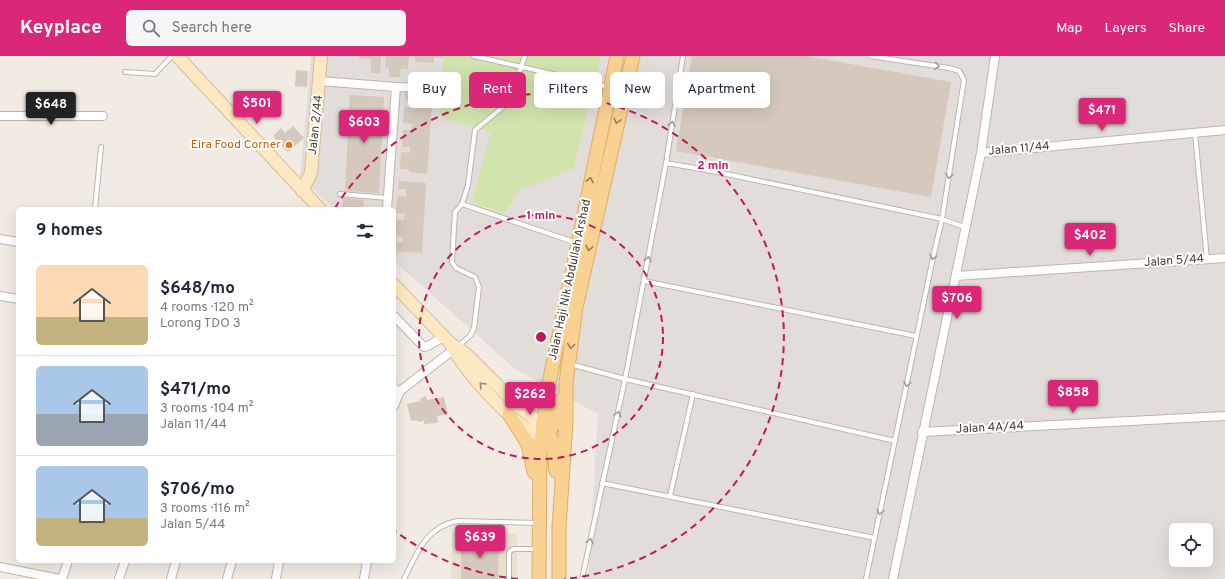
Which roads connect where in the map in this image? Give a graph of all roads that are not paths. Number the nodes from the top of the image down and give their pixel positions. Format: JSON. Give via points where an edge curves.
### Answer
{"nodes":[{"id":1,"x":172,"y":56,"type":"edge"},
{"id":2,"x":177,"y":56,"type":"edge"},
{"id":3,"x":321,"y":56,"type":"edge"},
{"id":4,"x":474,"y":56,"type":"edge"},
{"id":5,"x":525,"y":56,"type":"edge"},
{"id":6,"x":617,"y":56,"type":"edge"},
{"id":7,"x":633,"y":56,"type":"edge"},
{"id":8,"x":683,"y":56,"type":"edge"},
{"id":9,"x":870,"y":56,"type":"edge"},
{"id":10,"x":995,"y":56,"type":"edge"},
{"id":11,"x":522,"y":67,"type":"junction"},
{"id":12,"x":124,"y":72,"type":"dead end"},
{"id":13,"x":613,"y":72,"type":"edge"},
{"id":14,"x":320,"y":81,"type":"junction"},
{"id":15,"x":396,"y":87,"type":"junction"},
{"id":16,"x":408,"y":87,"type":"edge"},
{"id":17,"x":610,"y":87,"type":"joint"},
{"id":18,"x":0,"y":116,"type":"edge"},
{"id":19,"x":103,"y":116,"type":"dead end"},
{"id":20,"x":1225,"y":130,"type":"edge"},
{"id":21,"x":1195,"y":133,"type":"junction"},
{"id":22,"x":101,"y":147,"type":"dead end"},
{"id":23,"x":981,"y":153,"type":"junction"},
{"id":24,"x":666,"y":163,"type":"junction"},
{"id":25,"x":302,"y":191,"type":"junction"},
{"id":26,"x":340,"y":194,"type":"dead end"},
{"id":27,"x":388,"y":198,"type":"junction"},
{"id":28,"x":462,"y":204,"type":"junction"},
{"id":29,"x":95,"y":207,"type":"edge"},
{"id":30,"x":318,"y":207,"type":"edge"},
{"id":31,"x":387,"y":207,"type":"edge"},
{"id":32,"x":942,"y":219,"type":"junction"},
{"id":33,"x":964,"y":227,"type":"junction"},
{"id":34,"x":0,"y":239,"type":"edge"},
{"id":35,"x":16,"y":242,"type":"edge"},
{"id":36,"x":577,"y":243,"type":"junction"},
{"id":37,"x":1225,"y":258,"type":"edge"},
{"id":38,"x":1207,"y":259,"type":"junction"},
{"id":39,"x":956,"y":276,"type":"junction"},
{"id":40,"x":644,"y":281,"type":"junction"},
{"id":41,"x":396,"y":287,"type":"edge"},
{"id":42,"x":0,"y":296,"type":"edge"},
{"id":43,"x":16,"y":299,"type":"edge"},
{"id":44,"x":396,"y":318,"type":"edge"},
{"id":45,"x":916,"y":336,"type":"junction"},
{"id":46,"x":451,"y":344,"type":"junction"},
{"id":47,"x":568,"y":364,"type":"junction"},
{"id":48,"x":625,"y":379,"type":"junction"},
{"id":49,"x":566,"y":383,"type":"junction"},
{"id":50,"x":397,"y":388,"type":"edge"},
{"id":51,"x":548,"y":388,"type":"junction"},
{"id":52,"x":693,"y":394,"type":"junction"},
{"id":53,"x":511,"y":399,"type":"junction"},
{"id":54,"x":509,"y":414,"type":"junction"},
{"id":55,"x":1225,"y":416,"type":"edge"},
{"id":56,"x":544,"y":431,"type":"junction"},
{"id":57,"x":922,"y":432,"type":"junction"},
{"id":58,"x":895,"y":441,"type":"junction"},
{"id":59,"x":602,"y":483,"type":"junction"},
{"id":60,"x":670,"y":496,"type":"junction"},
{"id":61,"x":539,"y":501,"type":"junction"},
{"id":62,"x":539,"y":524,"type":"junction"},
{"id":63,"x":560,"y":527,"type":"junction"},
{"id":64,"x":875,"y":538,"type":"junction"},
{"id":65,"x":539,"y":549,"type":"junction"},
{"id":66,"x":67,"y":563,"type":"edge"},
{"id":67,"x":124,"y":563,"type":"edge"},
{"id":68,"x":175,"y":563,"type":"edge"},
{"id":69,"x":231,"y":563,"type":"edge"},
{"id":70,"x":279,"y":563,"type":"edge"},
{"id":71,"x":368,"y":563,"type":"edge"},
{"id":72,"x":0,"y":567,"type":"edge"},
{"id":73,"x":61,"y":579,"type":"edge"},
{"id":74,"x":119,"y":579,"type":"edge"},
{"id":75,"x":171,"y":579,"type":"edge"},
{"id":76,"x":227,"y":579,"type":"edge"},
{"id":77,"x":276,"y":579,"type":"edge"},
{"id":78,"x":364,"y":579,"type":"edge"},
{"id":79,"x":404,"y":579,"type":"edge"},
{"id":80,"x":509,"y":579,"type":"edge"},
{"id":81,"x":539,"y":579,"type":"edge"},
{"id":82,"x":559,"y":579,"type":"edge"},
{"id":83,"x":582,"y":579,"type":"edge"},
{"id":84,"x":866,"y":579,"type":"edge"},
{"id":85,"x":893,"y":579,"type":"edge"}],
"edges":[{"from":1,"to":12,"type":"lane","via":[[155,74]]},
{"from":2,"to":25,"type":"main road"},
{"from":3,"to":14,"type":"main road","name":"Jalan 2/44"},
{"from":4,"to":11,"type":"lane"},
{"from":5,"to":11,"type":"lane"},
{"from":6,"to":13,"type":"main road","name":"Jalan Haji Nik Abdullah Arshad"},
{"from":7,"to":47,"type":"main road","name":"Jalan Haji Nik Abdullah Arshad","one_way":true,"via":[[576,307]]},
{"from":24,"to":8,"type":"lane","one_way":true},
{"from":9,"to":32,"type":"lane","one_way":true,"via":[[949,68],[959,71],[964,80]]},
{"from":10,"to":23,"type":"street"},
{"from":11,"to":17,"type":"lane"},
{"from":11,"to":28,"type":"lane","via":[[508,104],[475,130],[468,185]]},
{"from":14,"to":15,"type":"street"},
{"from":14,"to":25,"type":"main road","name":"Jalan 2/44","via":[[311,173]]},
{"from":15,"to":16,"type":"street"},
{"from":15,"to":27,"type":"street"},
{"from":36,"to":17,"type":"main road","name":"Jalan Haji Nik Abdullah Arshad","one_way":true},
{"from":18,"to":19,"type":"street"},
{"from":20,"to":21,"type":"street","name":"Jalan 11/44"},
{"from":21,"to":23,"type":"street","name":"Jalan 11/44"},
{"from":21,"to":38,"type":"lane"},
{"from":22,"to":29,"type":"lane"},
{"from":23,"to":33,"type":"street"},
{"from":24,"to":32,"type":"lane"},
{"from":40,"to":24,"type":"lane","one_way":true},
{"from":25,"to":30,"type":"main road"},
{"from":26,"to":27,"type":"lane"},
{"from":27,"to":31,"type":"street"},
{"from":28,"to":36,"type":"lane"},
{"from":28,"to":46,"type":"lane","via":[[454,214],[452,262],[456,268],[475,277],[479,287],[473,331]]},
{"from":32,"to":33,"type":"lane"},
{"from":32,"to":45,"type":"lane","one_way":true},
{"from":33,"to":39,"type":"street"},
{"from":34,"to":35,"type":"street"},
{"from":36,"to":51,"type":"main road","name":"Jalan Haji Nik Abdullah Arshad"},
{"from":37,"to":38,"type":"street","name":"Jalan 5/44"},
{"from":38,"to":39,"type":"street","name":"Jalan 5/44"},
{"from":39,"to":57,"type":"street"},
{"from":40,"to":45,"type":"lane"},
{"from":40,"to":48,"type":"lane"},
{"from":41,"to":46,"type":"main road"},
{"from":42,"to":43,"type":"street"},
{"from":44,"to":46,"type":"street","via":[[424,347]]},
{"from":45,"to":58,"type":"lane","one_way":true},
{"from":46,"to":50,"type":"street"},
{"from":46,"to":53,"type":"main road","via":[[478,364]]},
{"from":54,"to":46,"type":"main road","one_way":true,"via":[[470,372]]},
{"from":47,"to":48,"type":"lane"},
{"from":47,"to":49,"type":"main road","name":"Jalan Haji Nik Abdullah Arshad"},
{"from":48,"to":52,"type":"lane"},
{"from":59,"to":48,"type":"lane","one_way":true},
{"from":49,"to":56,"type":"main road","via":[[556,417]]},
{"from":49,"to":63,"type":"main road","name":"Jalan Haji Nik Abdullah Arshad"},
{"from":51,"to":53,"type":"main road","via":[[531,399]]},
{"from":51,"to":56,"type":"main road","name":"Jalan Haji Nik Abdullah Arshad"},
{"from":52,"to":58,"type":"lane"},
{"from":52,"to":60,"type":"lane"},
{"from":53,"to":56,"type":"main road"},
{"from":54,"to":56,"type":"main road","via":[[525,428]]},
{"from":54,"to":61,"type":"main road","via":[[528,444]]},
{"from":55,"to":57,"type":"street","name":"Jalan 4A/44"},
{"from":56,"to":61,"type":"main road","name":"Jalan Haji Nik Abdullah Arshad"},
{"from":56,"to":63,"type":"main road","via":[[554,450]]},
{"from":57,"to":85,"type":"street"},
{"from":58,"to":64,"type":"lane","one_way":true},
{"from":59,"to":60,"type":"lane"},
{"from":83,"to":59,"type":"lane","one_way":true},
{"from":60,"to":64,"type":"lane"},
{"from":61,"to":62,"type":"main road","name":"Jalan Haji Nik Abdullah Arshad"},
{"from":62,"to":65,"type":"main road","name":"Jalan Haji Nik Abdullah Arshad"},
{"from":62,"to":79,"type":"lane","via":[[457,521],[449,523],[428,535]]},
{"from":63,"to":82,"type":"main road","name":"Jalan Haji Nik Abdullah Arshad"},
{"from":64,"to":84,"type":"lane"},
{"from":65,"to":80,"type":"lane","via":[[513,549],[509,552]]},
{"from":65,"to":81,"type":"main road","name":"Jalan Haji Nik Abdullah Arshad"},
{"from":66,"to":73,"type":"street"},
{"from":67,"to":74,"type":"street"},
{"from":68,"to":75,"type":"street"},
{"from":69,"to":76,"type":"street"},
{"from":70,"to":77,"type":"street"},
{"from":71,"to":78,"type":"street"},
{"from":72,"to":73,"type":"street"}]}
